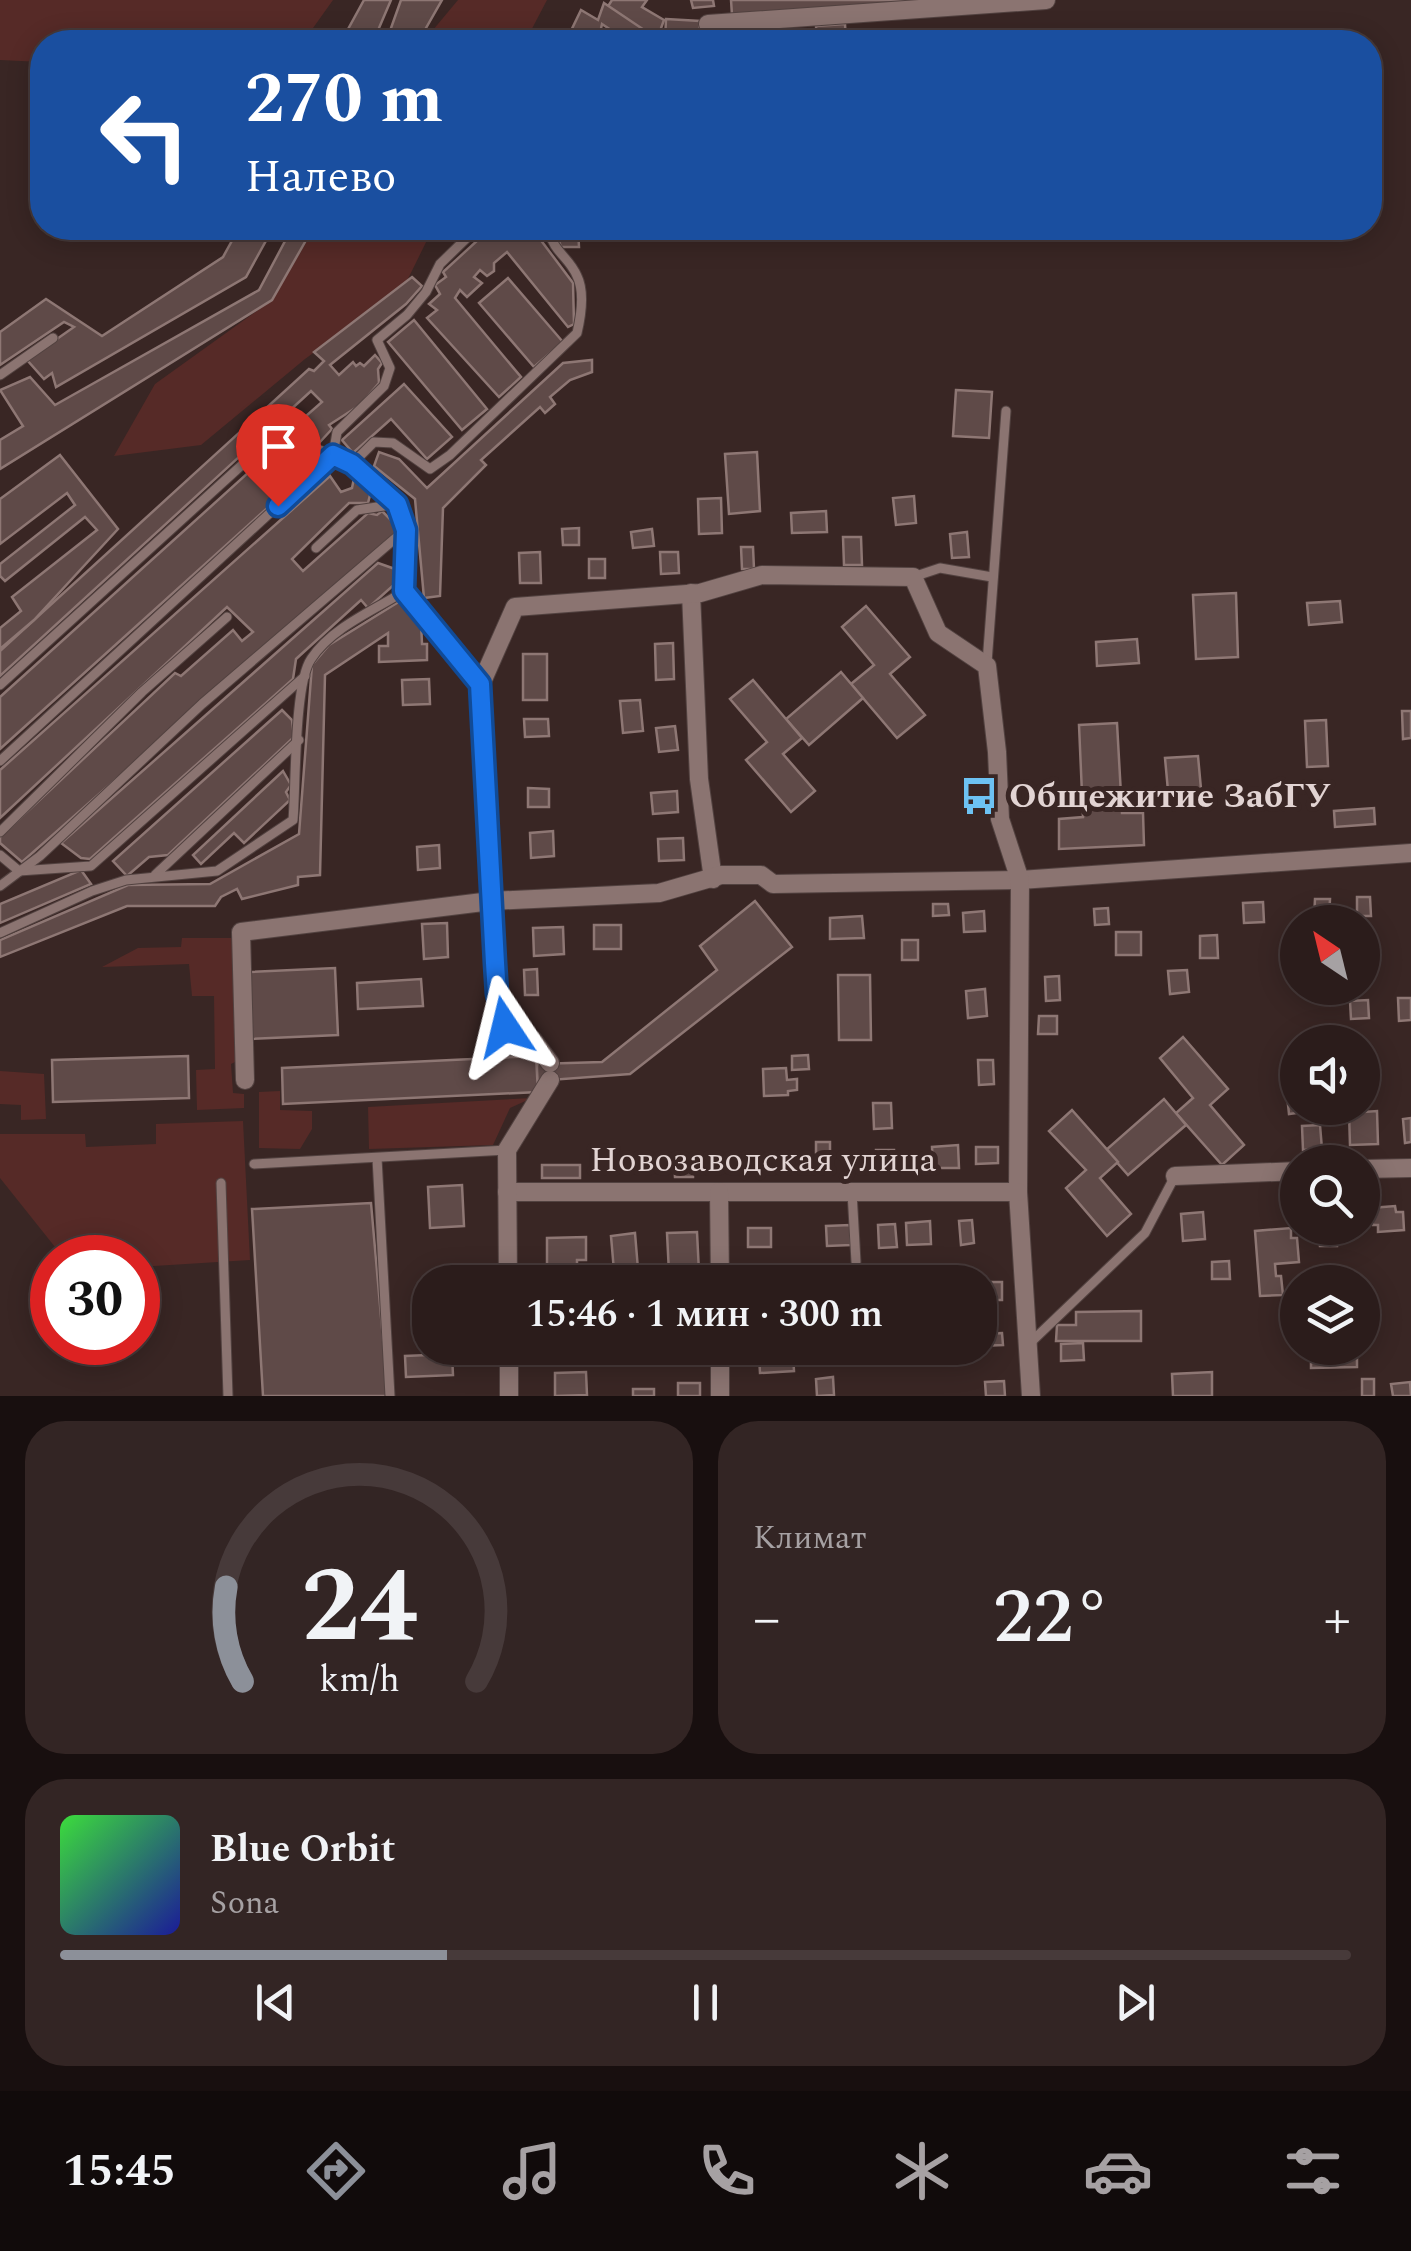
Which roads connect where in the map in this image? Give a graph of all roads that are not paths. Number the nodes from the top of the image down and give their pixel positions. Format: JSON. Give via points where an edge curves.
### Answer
{"nodes":[{"id":1,"x":1046,"y":0,"type":"edge"},
{"id":2,"x":708,"y":24,"type":"dead end"},
{"id":3,"x":465,"y":240,"type":"edge"},
{"id":4,"x":551,"y":240,"type":"edge"},
{"id":5,"x":53,"y":338,"type":"dead end"},
{"id":6,"x":0,"y":375,"type":"edge"},
{"id":7,"x":1006,"y":411,"type":"dead end"},
{"id":8,"x":333,"y":455,"type":"junction"},
{"id":9,"x":352,"y":464,"type":"junction"},
{"id":10,"x":397,"y":504,"type":"junction"},
{"id":11,"x":406,"y":530,"type":"junction"},
{"id":12,"x":316,"y":548,"type":"dead end"},
{"id":13,"x":913,"y":577,"type":"junction"},
{"id":14,"x":992,"y":577,"type":"junction"},
{"id":15,"x":404,"y":591,"type":"junction"},
{"id":16,"x":691,"y":594,"type":"junction"},
{"id":17,"x":422,"y":611,"type":"joint"},
{"id":18,"x":227,"y":617,"type":"dead end"},
{"id":19,"x":987,"y":666,"type":"junction"},
{"id":20,"x":305,"y":676,"type":"junction"},
{"id":21,"x":480,"y":684,"type":"junction"},
{"id":22,"x":0,"y":686,"type":"edge"},
{"id":23,"x":298,"y":740,"type":"junction"},
{"id":24,"x":0,"y":761,"type":"edge"},
{"id":25,"x":0,"y":832,"type":"edge"},
{"id":26,"x":1411,"y":853,"type":"edge"},
{"id":27,"x":0,"y":855,"type":"edge"},
{"id":28,"x":91,"y":866,"type":"junction"},
{"id":29,"x":20,"y":870,"type":"junction"},
{"id":30,"x":153,"y":877,"type":"junction"},
{"id":31,"x":713,"y":879,"type":"junction"},
{"id":32,"x":1020,"y":880,"type":"junction"},
{"id":33,"x":0,"y":886,"type":"edge"},
{"id":34,"x":107,"y":886,"type":"junction"},
{"id":35,"x":491,"y":901,"type":"junction"},
{"id":36,"x":0,"y":933,"type":"edge"},
{"id":37,"x":245,"y":1080,"type":"dead end"},
{"id":38,"x":507,"y":1150,"type":"junction"},
{"id":39,"x":377,"y":1158,"type":"junction"},
{"id":40,"x":254,"y":1164,"type":"dead end"},
{"id":41,"x":1411,"y":1168,"type":"edge"},
{"id":42,"x":1380,"y":1169,"type":"edge"},
{"id":43,"x":1280,"y":1173,"type":"edge"},
{"id":44,"x":1175,"y":1176,"type":"joint"},
{"id":45,"x":220,"y":1183,"type":"dead end"},
{"id":46,"x":507,"y":1192,"type":"junction"},
{"id":47,"x":720,"y":1192,"type":"junction"},
{"id":48,"x":852,"y":1192,"type":"junction"},
{"id":49,"x":1018,"y":1192,"type":"junction"},
{"id":50,"x":856,"y":1262,"type":"dead end"},
{"id":51,"x":508,"y":1265,"type":"edge"},
{"id":52,"x":720,"y":1265,"type":"edge"},
{"id":53,"x":1030,"y":1344,"type":"junction"},
{"id":54,"x":509,"y":1365,"type":"edge"},
{"id":55,"x":720,"y":1365,"type":"edge"},
{"id":56,"x":228,"y":1396,"type":"edge"},
{"id":57,"x":390,"y":1396,"type":"edge"},
{"id":58,"x":509,"y":1396,"type":"edge"},
{"id":59,"x":720,"y":1396,"type":"edge"},
{"id":60,"x":1030,"y":1396,"type":"edge"}],
"edges":[{"from":1,"to":2,"type":"street"},
{"from":3,"to":8,"type":"lane","via":[[407,315],[377,340],[390,368],[384,386],[338,432]]},
{"from":4,"to":9,"type":"lane","via":[[578,276],[578,333],[430,469],[393,443],[374,442]]},
{"from":5,"to":6,"type":"lane"},
{"from":7,"to":14,"type":"lane"},
{"from":8,"to":9,"type":"lane"},
{"from":8,"to":22,"type":"lane","via":[[277,437]]},
{"from":8,"to":24,"type":"lane"},
{"from":9,"to":10,"type":"lane"},
{"from":10,"to":11,"type":"lane"},
{"from":10,"to":12,"type":"lane","via":[[357,510]]},
{"from":11,"to":15,"type":"lane"},
{"from":11,"to":29,"type":"lane"},
{"from":13,"to":14,"type":"lane","via":[[940,568]]},
{"from":13,"to":16,"type":"street","via":[[762,576]]},
{"from":13,"to":19,"type":"street","via":[[938,633]]},
{"from":14,"to":19,"type":"lane"},
{"from":15,"to":17,"type":"lane"},
{"from":15,"to":20,"type":"lane","via":[[324,644]]},
{"from":16,"to":21,"type":"street","via":[[515,606]]},
{"from":16,"to":31,"type":"street","via":[[699,779]]},
{"from":17,"to":21,"type":"street"},
{"from":18,"to":25,"type":"lane"},
{"from":19,"to":32,"type":"street","via":[[1000,818]]},
{"from":20,"to":23,"type":"lane"},
{"from":20,"to":28,"type":"lane"},
{"from":21,"to":35,"type":"street"},
{"from":23,"to":30,"type":"lane"},
{"from":23,"to":30,"type":"lane","via":[[294,820],[217,870]]},
{"from":26,"to":32,"type":"street"},
{"from":27,"to":29,"type":"lane"},
{"from":28,"to":29,"type":"lane"},
{"from":28,"to":34,"type":"lane"},
{"from":29,"to":33,"type":"lane"},
{"from":30,"to":34,"type":"lane"},
{"from":31,"to":32,"type":"street","via":[[761,874],[773,884]]},
{"from":31,"to":35,"type":"street","via":[[658,893]]},
{"from":32,"to":49,"type":"street"},
{"from":34,"to":36,"type":"lane"},
{"from":35,"to":37,"type":"street","via":[[241,932]]},
{"from":35,"to":38,"type":"street","via":[[505,1027],[533,1040],[550,1072]]},
{"from":38,"to":39,"type":"lane"},
{"from":38,"to":46,"type":"street"},
{"from":39,"to":40,"type":"lane"},
{"from":39,"to":57,"type":"lane"},
{"from":41,"to":42,"type":"street"},
{"from":43,"to":44,"type":"street"},
{"from":44,"to":53,"type":"lane","via":[[1145,1233]]},
{"from":45,"to":56,"type":"lane"},
{"from":46,"to":47,"type":"street","name":"Новозаводская улица"},
{"from":46,"to":51,"type":"street"},
{"from":47,"to":48,"type":"street","name":"Новозаводская улица"},
{"from":47,"to":52,"type":"street"},
{"from":48,"to":49,"type":"street","name":"Новозаводская улица"},
{"from":48,"to":50,"type":"lane"},
{"from":49,"to":53,"type":"street"},
{"from":53,"to":60,"type":"street"},
{"from":54,"to":58,"type":"street"},
{"from":55,"to":59,"type":"street"}]}
